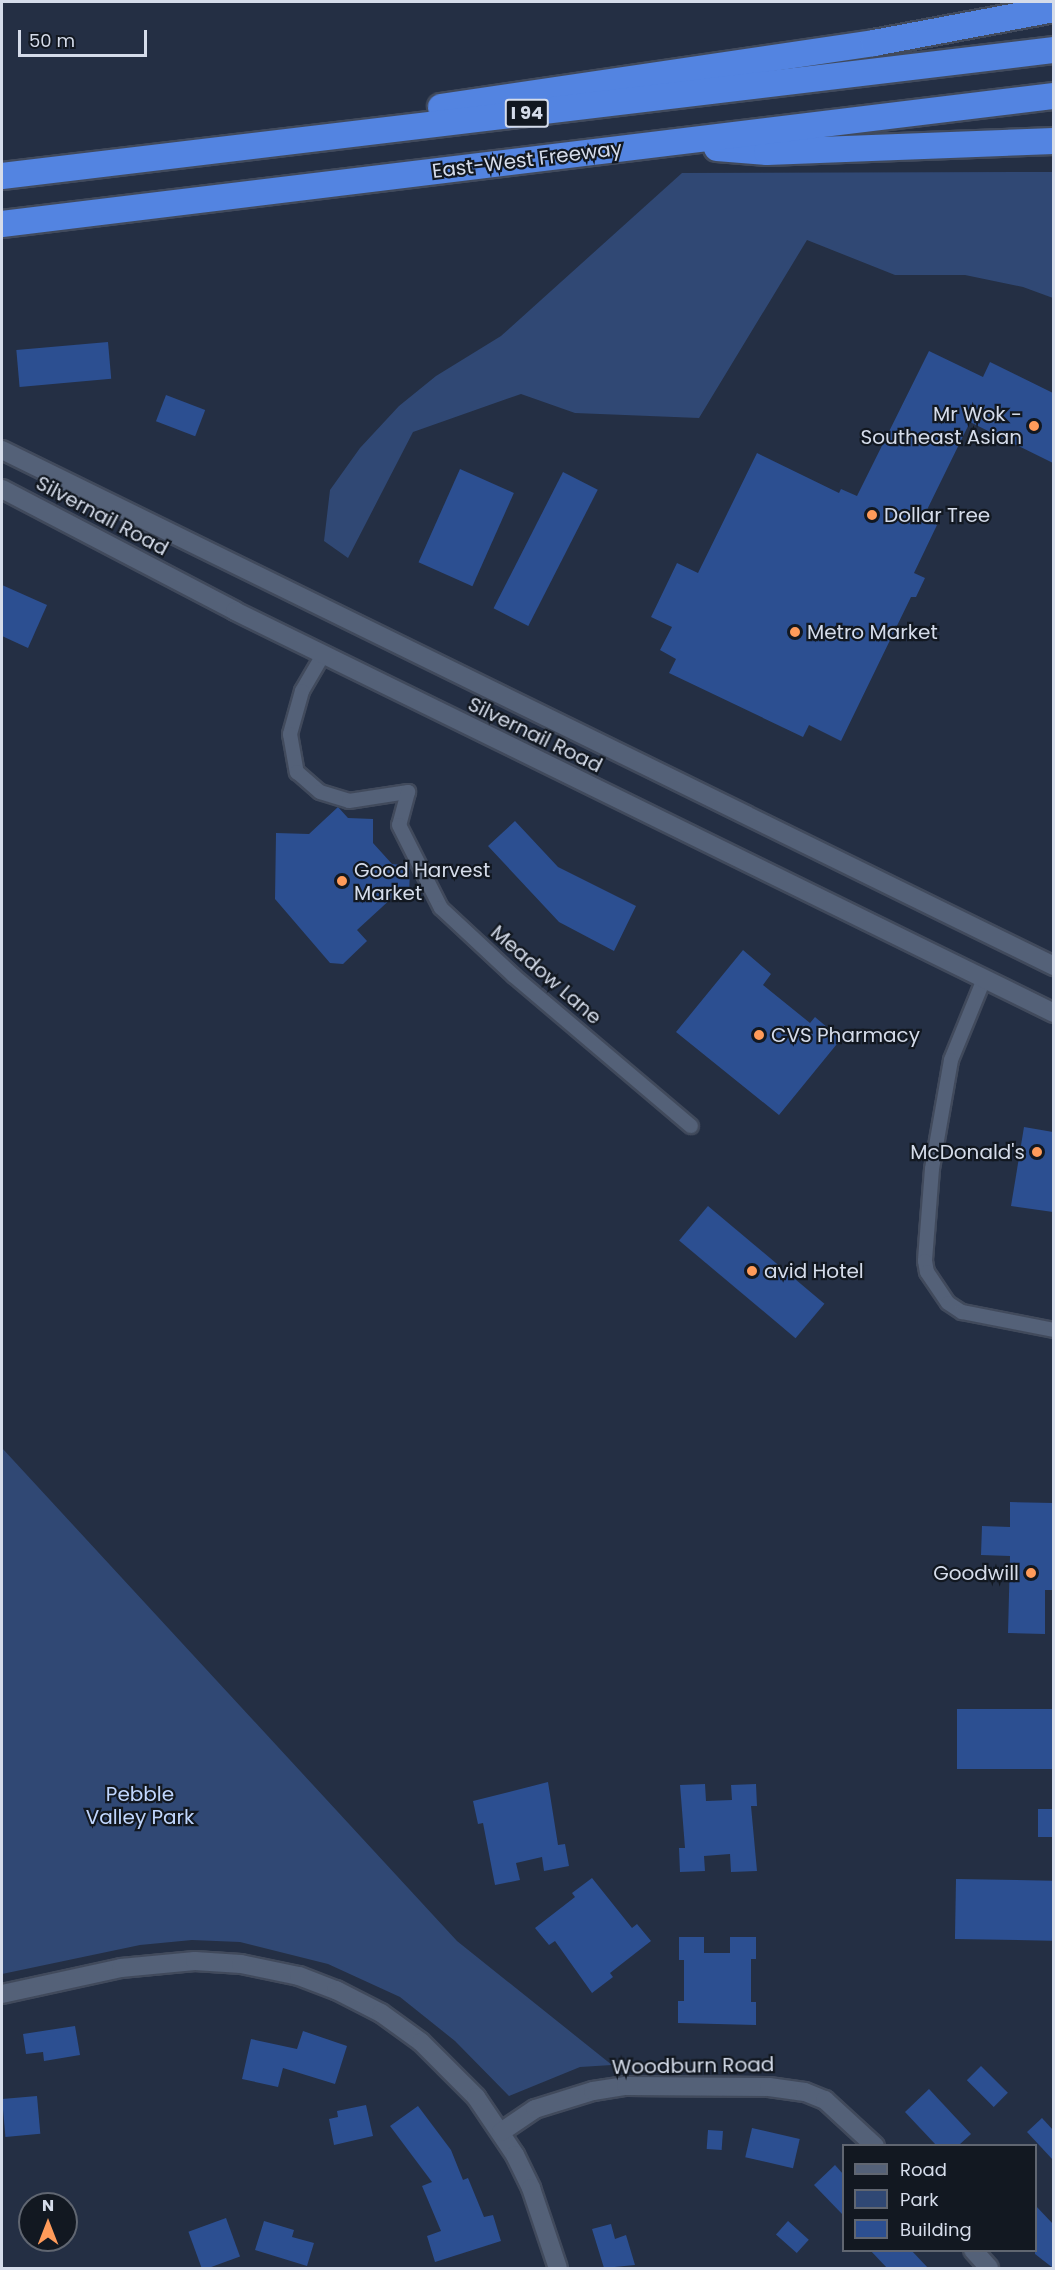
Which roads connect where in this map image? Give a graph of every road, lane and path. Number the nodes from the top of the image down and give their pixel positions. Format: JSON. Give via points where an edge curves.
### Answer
{"nodes":[{"id":1,"x":1053,"y":9,"type":"edge"},
{"id":2,"x":1053,"y":50,"type":"edge"},
{"id":3,"x":1053,"y":96,"type":"edge"},
{"id":4,"x":1053,"y":141,"type":"edge"},
{"id":5,"x":663,"y":144,"type":"junction"},
{"id":6,"x":164,"y":156,"type":"junction"},
{"id":7,"x":2,"y":176,"type":"edge"},
{"id":8,"x":2,"y":224,"type":"edge"},
{"id":9,"x":2,"y":450,"type":"edge"},
{"id":10,"x":2,"y":489,"type":"edge"},
{"id":11,"x":323,"y":655,"type":"junction"},
{"id":12,"x":1053,"y":966,"type":"edge"},
{"id":13,"x":984,"y":979,"type":"junction"},
{"id":14,"x":1053,"y":1013,"type":"edge"},
{"id":15,"x":691,"y":1126,"type":"dead end"},
{"id":16,"x":1053,"y":1330,"type":"edge"},
{"id":17,"x":2,"y":1994,"type":"edge"},
{"id":18,"x":501,"y":2132,"type":"junction"},
{"id":19,"x":874,"y":2144,"type":"edge"},
{"id":20,"x":974,"y":2252,"type":"edge"},
{"id":21,"x":558,"y":2268,"type":"edge"},
{"id":22,"x":989,"y":2268,"type":"edge"}],
"edges":[{"from":1,"to":6,"type":"highway","via":[[874,44],[286,131]]},
{"from":2,"to":6,"type":"highway","number":"I 94"},
{"from":3,"to":5,"type":"highway","name":"East-West Freeway","number":"I 94"},
{"from":4,"to":5,"type":"highway","via":[[767,152]]},
{"from":5,"to":8,"type":"highway","name":"East-West Freeway","number":"I 94"},
{"from":6,"to":7,"type":"highway","number":"I 94"},
{"from":9,"to":12,"type":"street","name":"Silvernail Road"},
{"from":10,"to":11,"type":"street","name":"Silvernail Road"},
{"from":11,"to":13,"type":"street","name":"Silvernail Road"},
{"from":11,"to":15,"type":"street","name":"Meadow Lane","via":[[302,691],[290,734],[297,772],[320,792],[349,801],[408,792],[399,825],[441,908],[514,976]]},
{"from":13,"to":14,"type":"street","name":"Silvernail Road"},
{"from":13,"to":16,"type":"street","via":[[951,1060],[938,1122],[926,1231],[927,1272],[948,1303],[962,1312]]},
{"from":17,"to":18,"type":"street","via":[[165,1962],[241,1964],[299,1976],[381,2013],[421,2042],[476,2097]]},
{"from":18,"to":19,"type":"street","name":"Woodburn Road","via":[[536,2109],[593,2091],[626,2086],[769,2087],[805,2092],[825,2100]]},
{"from":18,"to":21,"type":"street","via":[[531,2188]]},
{"from":20,"to":22,"type":"street"}]}
